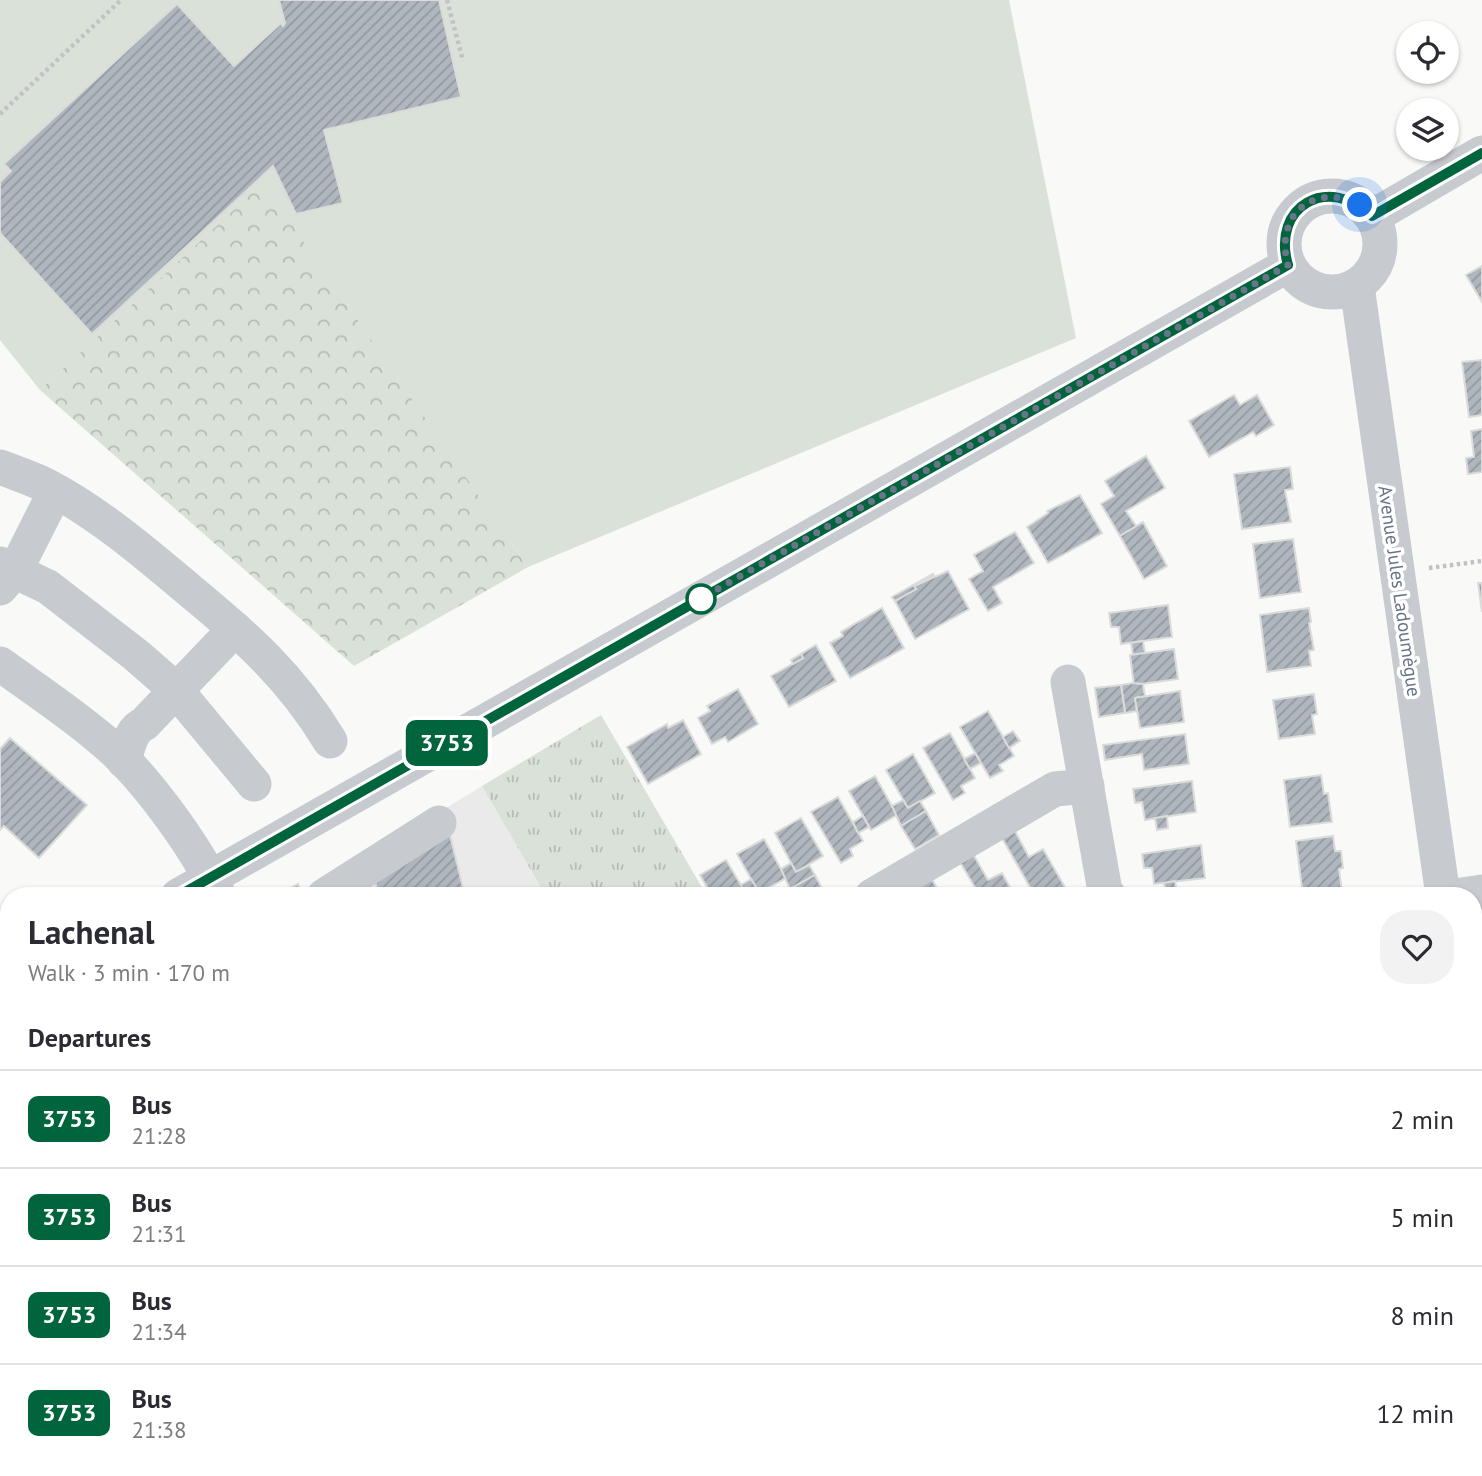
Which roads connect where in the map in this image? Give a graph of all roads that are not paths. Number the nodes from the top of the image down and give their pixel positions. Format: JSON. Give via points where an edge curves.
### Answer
{"nodes":[{"id":1,"x":1482,"y":153,"type":"edge"},
{"id":2,"x":1372,"y":216,"type":"junction"},
{"id":3,"x":1288,"y":265,"type":"junction"},
{"id":4,"x":1357,"y":286,"type":"junction"},
{"id":5,"x":0,"y":467,"type":"edge"},
{"id":6,"x":55,"y":492,"type":"junction"},
{"id":7,"x":5,"y":574,"type":"edge"},
{"id":8,"x":235,"y":629,"type":"junction"},
{"id":9,"x":0,"y":664,"type":"edge"},
{"id":10,"x":1068,"y":682,"type":"dead end"},
{"id":11,"x":175,"y":689,"type":"junction"},
{"id":12,"x":330,"y":741,"type":"dead end"},
{"id":13,"x":124,"y":761,"type":"junction"},
{"id":14,"x":254,"y":784,"type":"dead end"},
{"id":15,"x":1087,"y":786,"type":"junction"},
{"id":16,"x":439,"y":824,"type":"dead end"},
{"id":17,"x":215,"y":887,"type":"edge"},
{"id":18,"x":338,"y":887,"type":"edge"},
{"id":19,"x":887,"y":887,"type":"edge"},
{"id":20,"x":1104,"y":887,"type":"edge"},
{"id":21,"x":1442,"y":887,"type":"edge"}],
"edges":[{"from":1,"to":2,"type":"street"},
{"from":2,"to":3,"type":"street","via":[[1346,198],[1331,196],[1301,207],[1285,234]]},
{"from":2,"to":4,"type":"street","via":[[1379,254],[1369,275]]},
{"from":3,"to":4,"type":"street","via":[[1298,278],[1318,290],[1342,292]]},
{"from":3,"to":17,"type":"street"},
{"from":4,"to":21,"type":"street","name":"Avenue Jules Ladoumègue"},
{"from":5,"to":6,"type":"street"},
{"from":6,"to":7,"type":"street"},
{"from":6,"to":8,"type":"street","via":[[120,533]]},
{"from":7,"to":11,"type":"street","via":[[48,587]]},
{"from":8,"to":11,"type":"street"},
{"from":8,"to":12,"type":"street","via":[[284,676]]},
{"from":9,"to":13,"type":"street","via":[[101,738]]},
{"from":10,"to":15,"type":"street"},
{"from":11,"to":13,"type":"street","via":[[134,732]]},
{"from":11,"to":14,"type":"street"},
{"from":13,"to":17,"type":"street","via":[[159,802]]},
{"from":15,"to":19,"type":"street","via":[[1055,789]]},
{"from":15,"to":20,"type":"street"},
{"from":16,"to":18,"type":"street"}]}
